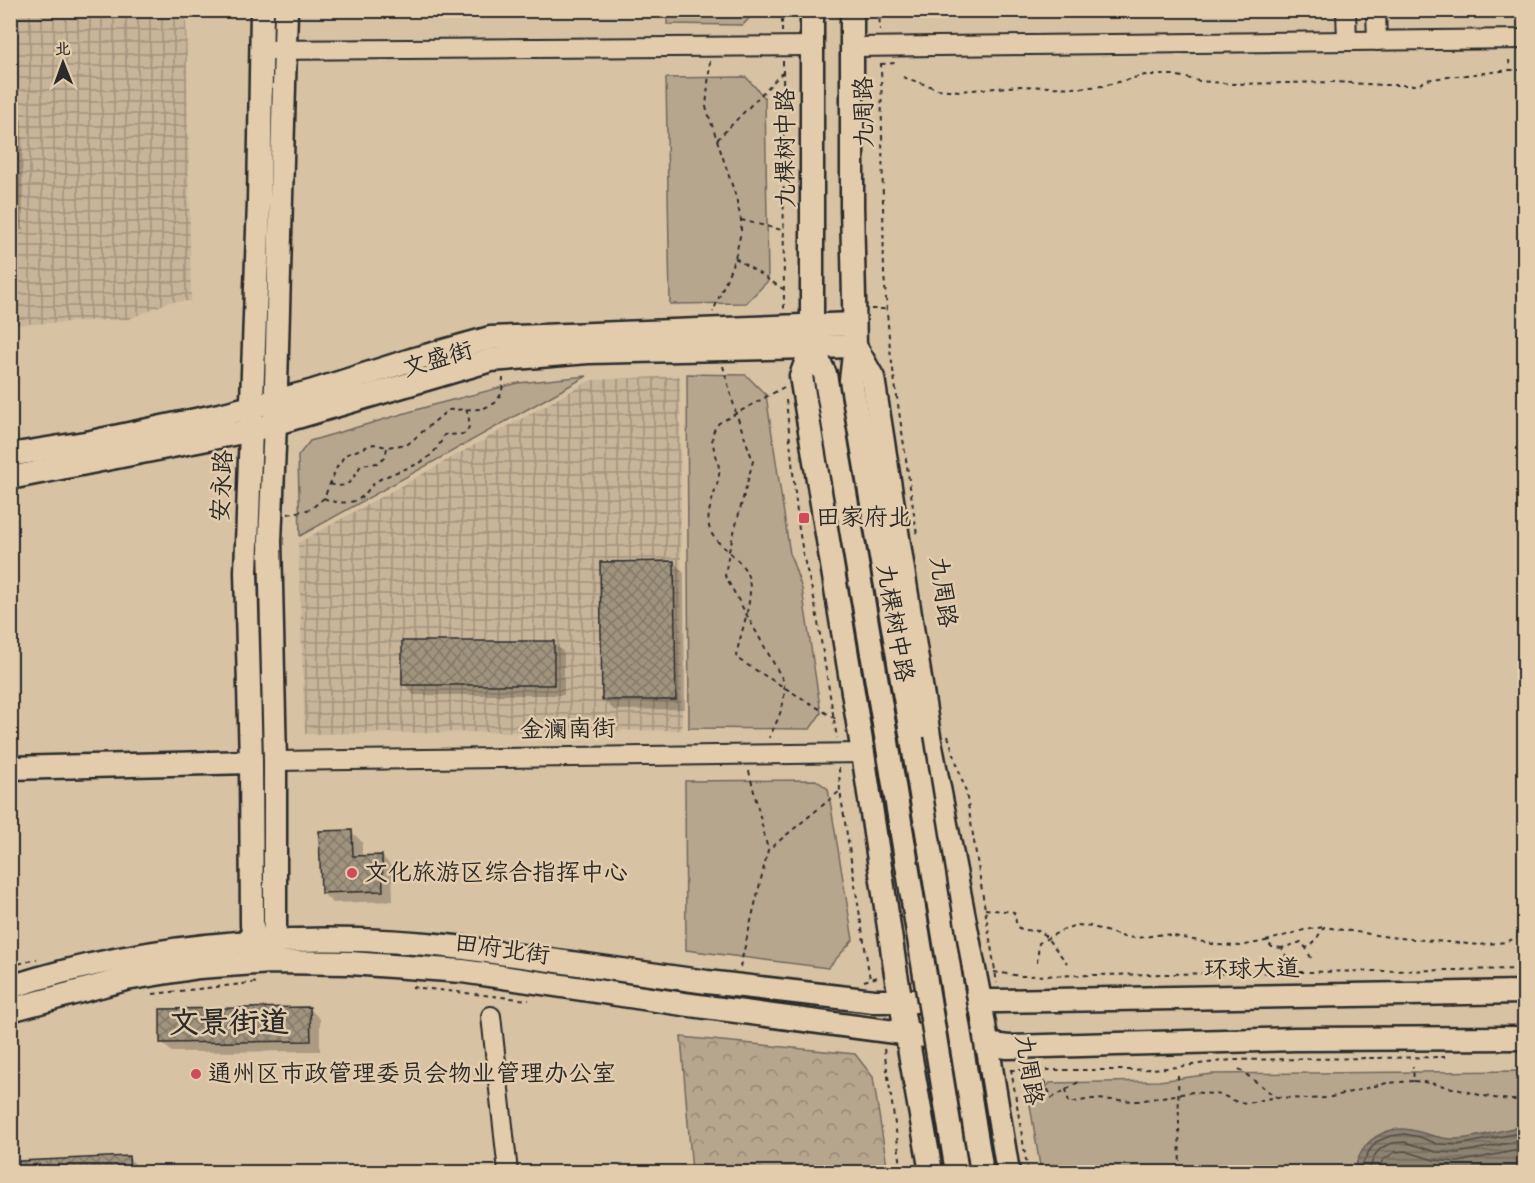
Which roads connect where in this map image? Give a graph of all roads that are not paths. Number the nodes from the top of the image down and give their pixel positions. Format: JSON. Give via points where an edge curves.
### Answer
{"nodes":[{"id":1,"x":262,"y":10,"type":"edge"},
{"id":2,"x":286,"y":10,"type":"edge"},
{"id":3,"x":812,"y":10,"type":"edge"},
{"id":4,"x":852,"y":10,"type":"edge"},
{"id":5,"x":1346,"y":10,"type":"edge"},
{"id":6,"x":1376,"y":10,"type":"edge"},
{"id":7,"x":1524,"y":39,"type":"edge"},
{"id":8,"x":1347,"y":41,"type":"junction"},
{"id":9,"x":1377,"y":41,"type":"junction"},
{"id":10,"x":812,"y":45,"type":"junction"},
{"id":11,"x":852,"y":47,"type":"junction"},
{"id":12,"x":261,"y":50,"type":"junction"},
{"id":13,"x":285,"y":50,"type":"junction"},
{"id":14,"x":855,"y":335,"type":"junction"},
{"id":15,"x":813,"y":337,"type":"junction"},
{"id":16,"x":276,"y":400,"type":"junction"},
{"id":17,"x":253,"y":407,"type":"junction"},
{"id":18,"x":275,"y":423,"type":"junction"},
{"id":19,"x":252,"y":430,"type":"junction"},
{"id":20,"x":10,"y":454,"type":"edge"},
{"id":21,"x":10,"y":478,"type":"edge"},
{"id":22,"x":863,"y":753,"type":"junction"},
{"id":23,"x":274,"y":761,"type":"junction"},
{"id":24,"x":251,"y":762,"type":"junction"},
{"id":25,"x":10,"y":768,"type":"edge"},
{"id":26,"x":264,"y":952,"type":"junction"},
{"id":27,"x":10,"y":987,"type":"edge"},
{"id":28,"x":1524,"y":992,"type":"edge"},
{"id":29,"x":900,"y":1001,"type":"junction"},
{"id":30,"x":990,"y":1001,"type":"junction"},
{"id":31,"x":10,"y":1010,"type":"edge"},
{"id":32,"x":490,"y":1016,"type":"dead end"},
{"id":33,"x":907,"y":1034,"type":"junction"},
{"id":34,"x":1524,"y":1038,"type":"edge"},
{"id":35,"x":987,"y":1045,"type":"junction"},
{"id":36,"x":508,"y":1173,"type":"edge"},
{"id":37,"x":931,"y":1173,"type":"edge"},
{"id":38,"x":957,"y":1173,"type":"edge"},
{"id":39,"x":982,"y":1173,"type":"edge"},
{"id":40,"x":1008,"y":1173,"type":"edge"}],
"edges":[{"from":1,"to":12,"type":"main road","name":"安永路"},
{"from":2,"to":13,"type":"main road","name":"安永路"},
{"from":3,"to":10,"type":"main road","name":"九棵树中路"},
{"from":4,"to":11,"type":"main road","name":"九棵树中路"},
{"from":5,"to":8,"type":"street"},
{"from":6,"to":9,"type":"street"},
{"from":7,"to":9,"type":"street"},
{"from":8,"to":9,"type":"street"},
{"from":8,"to":11,"type":"street"},
{"from":10,"to":13,"type":"street"},
{"from":10,"to":15,"type":"main road","name":"九棵树中路"},
{"from":11,"to":14,"type":"main road","name":"九棵树中路"},
{"from":12,"to":13,"type":"street"},
{"from":12,"to":17,"type":"main road","name":"安永路"},
{"from":13,"to":16,"type":"main road","name":"安永路"},
{"from":14,"to":15,"type":"main road","name":"文盛街"},
{"from":14,"to":30,"type":"main road","via":[[873,378],[927,724],[972,966]]},
{"from":14,"to":39,"type":"main road","name":"九棵树中路","bridge":true,"via":[[851,380]]},
{"from":15,"to":16,"type":"main road","name":"文盛街","via":[[603,332],[490,338]]},
{"from":15,"to":18,"type":"main road","name":"文盛街","via":[[491,360]]},
{"from":15,"to":22,"type":"main road","via":[[801,376]]},
{"from":15,"to":38,"type":"main road","name":"九棵树中路","bridge":true,"via":[[825,374]]},
{"from":16,"to":17,"type":"main road","name":"文盛街"},
{"from":16,"to":18,"type":"main road","name":"安永路"},
{"from":17,"to":19,"type":"main road","name":"安永路"},
{"from":17,"to":20,"type":"main road","name":"文盛街","via":[[91,442]]},
{"from":18,"to":19,"type":"main road","name":"文盛街"},
{"from":18,"to":23,"type":"main road","name":"安永路","via":[[270,541]]},
{"from":19,"to":21,"type":"main road","name":"文盛街"},
{"from":19,"to":24,"type":"main road","name":"安永路","via":[[246,572]]},
{"from":22,"to":23,"type":"street","name":"金澜南街"},
{"from":22,"to":29,"type":"main road"},
{"from":23,"to":26,"type":"main road","name":"安永路","via":[[275,924]]},
{"from":24,"to":25,"type":"main road"},
{"from":24,"to":26,"type":"main road","name":"安永路","via":[[252,925]]},
{"from":26,"to":27,"type":"main road","name":"田府北街","via":[[136,956]]},
{"from":26,"to":29,"type":"main road","name":"田府北街","via":[[350,939],[427,943],[707,982]]},
{"from":26,"to":31,"type":"main road","name":"田府北街","via":[[126,979]]},
{"from":26,"to":33,"type":"main road","name":"田府北街","via":[[462,971]]},
{"from":28,"to":30,"type":"main road","name":"环球大道"},
{"from":29,"to":30,"type":"main road","name":"田府北街"},
{"from":29,"to":33,"type":"main road"},
{"from":30,"to":35,"type":"main road"},
{"from":32,"to":36,"type":"street"},
{"from":33,"to":35,"type":"main road","name":"田府北街"},
{"from":33,"to":37,"type":"main road"},
{"from":34,"to":35,"type":"main road"},
{"from":35,"to":40,"type":"main road","via":[[1001,1069]]}]}
